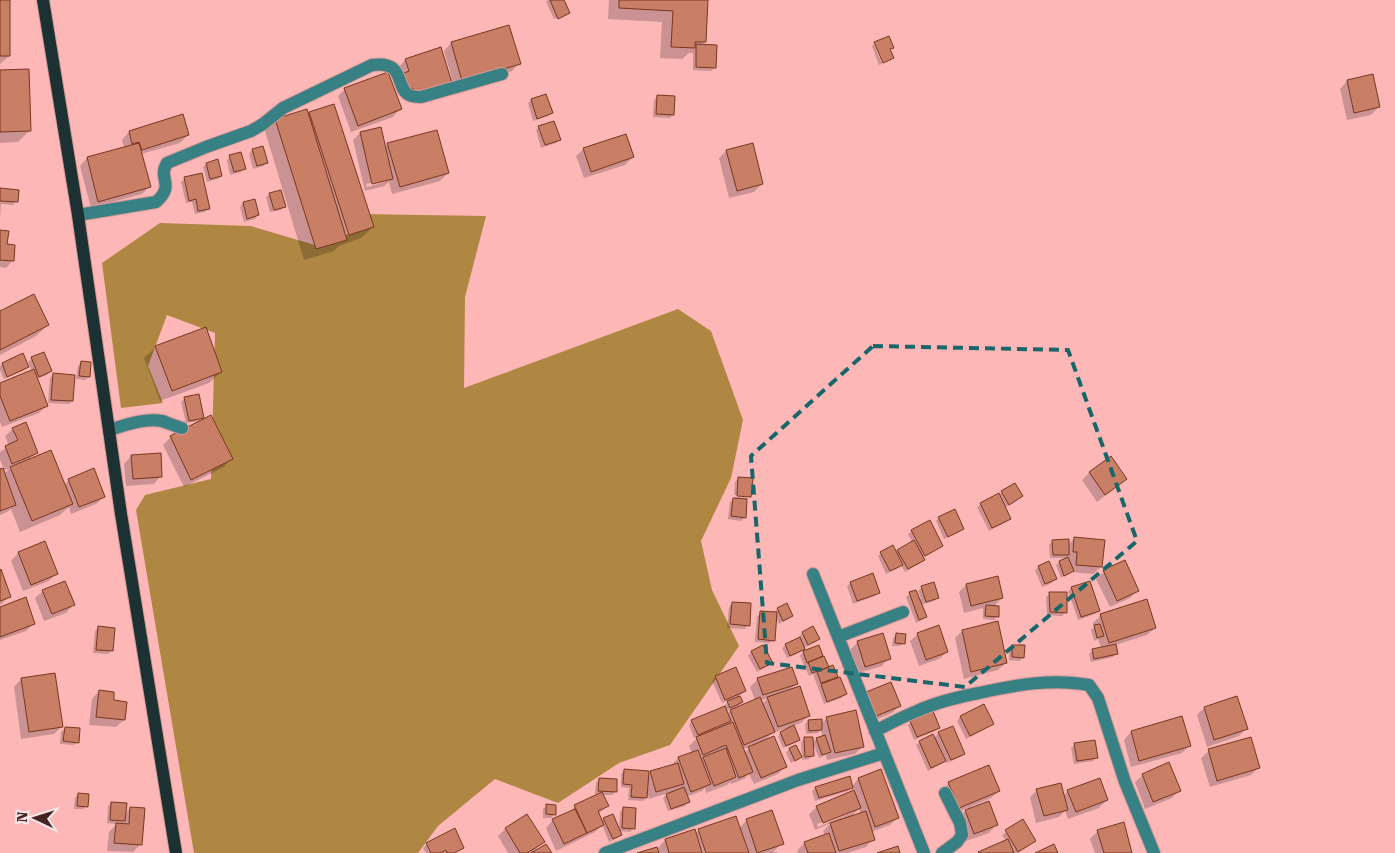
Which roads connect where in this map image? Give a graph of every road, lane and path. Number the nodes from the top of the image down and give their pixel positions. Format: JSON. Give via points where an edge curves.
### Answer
{"nodes":[{"id":1,"x":43,"y":0,"type":"edge"},
{"id":2,"x":502,"y":74,"type":"dead end"},
{"id":3,"x":78,"y":215,"type":"junction"},
{"id":4,"x":182,"y":428,"type":"dead end"},
{"id":5,"x":109,"y":430,"type":"junction"},
{"id":6,"x":814,"y":574,"type":"dead end"},
{"id":7,"x":903,"y":612,"type":"dead end"},
{"id":8,"x":838,"y":637,"type":"junction"},
{"id":9,"x":875,"y":731,"type":"junction"},
{"id":10,"x":884,"y":753,"type":"junction"},
{"id":11,"x":946,"y":793,"type":"dead end"},
{"id":12,"x":176,"y":853,"type":"edge"},
{"id":13,"x":606,"y":853,"type":"edge"},
{"id":14,"x":924,"y":853,"type":"edge"},
{"id":15,"x":942,"y":853,"type":"edge"},
{"id":16,"x":1154,"y":853,"type":"edge"}],
"edges":[{"from":1,"to":3,"type":"main road"},
{"from":2,"to":3,"type":"street","via":[[421,97],[405,92],[392,68],[383,63],[372,65],[283,108],[251,131],[167,163],[164,166],[166,188],[156,202]]},
{"from":3,"to":5,"type":"main road"},
{"from":4,"to":5,"type":"street","via":[[150,421]]},
{"from":5,"to":12,"type":"main road"},
{"from":6,"to":8,"type":"street"},
{"from":7,"to":8,"type":"street"},
{"from":8,"to":9,"type":"street"},
{"from":9,"to":10,"type":"street"},
{"from":9,"to":16,"type":"street","via":[[949,699],[1042,682],[1089,685],[1098,698],[1125,782]]},
{"from":10,"to":13,"type":"street","via":[[798,780]]},
{"from":10,"to":14,"type":"street"},
{"from":11,"to":15,"type":"street","via":[[962,835]]}]}
